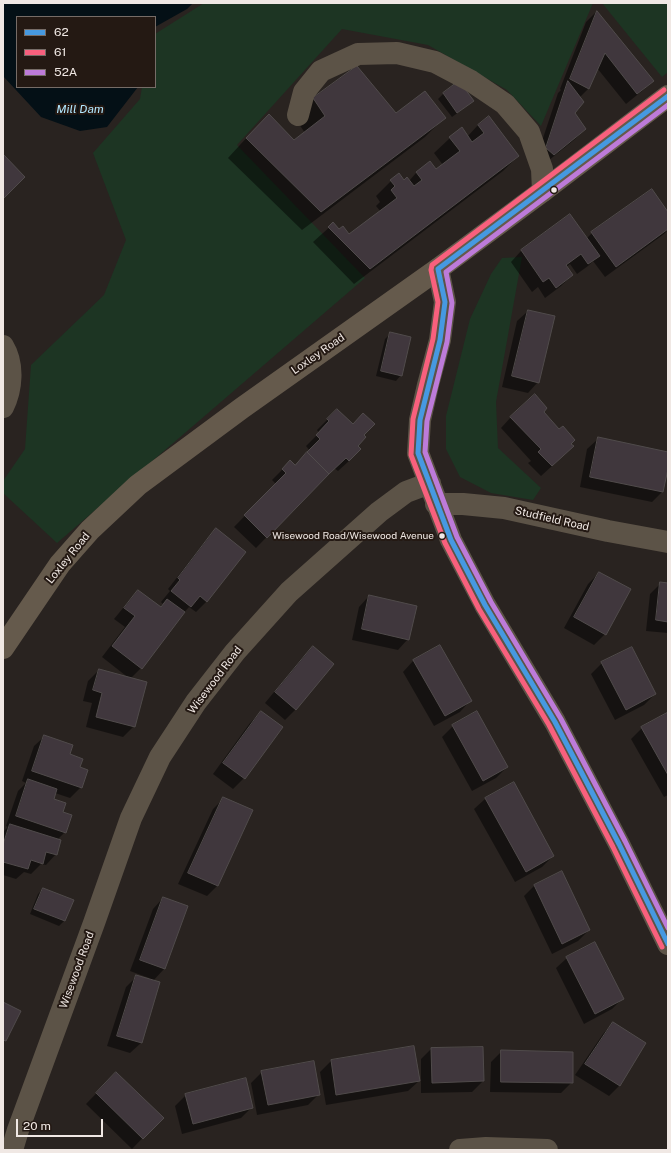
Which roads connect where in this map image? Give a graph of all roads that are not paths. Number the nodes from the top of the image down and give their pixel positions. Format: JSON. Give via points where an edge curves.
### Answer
{"nodes":[{"id":1,"x":668,"y":96,"type":"edge"},
{"id":2,"x":298,"y":115,"type":"dead end"},
{"id":3,"x":543,"y":191,"type":"junction"},
{"id":4,"x":438,"y":269,"type":"junction"},
{"id":5,"x":3,"y":346,"type":"edge"},
{"id":6,"x":3,"y":407,"type":"edge"},
{"id":7,"x":430,"y":483,"type":"junction"},
{"id":8,"x":436,"y":504,"type":"junction"},
{"id":9,"x":668,"y":542,"type":"edge"},
{"id":10,"x":6,"y":635,"type":"edge"},
{"id":11,"x":668,"y":944,"type":"edge"},
{"id":12,"x":12,"y":1150,"type":"edge"},
{"id":13,"x":460,"y":1150,"type":"edge"},
{"id":14,"x":547,"y":1150,"type":"edge"}],
"edges":[{"from":1,"to":3,"type":"main road","name":"Loxley Road"},
{"from":2,"to":3,"type":"street","via":[[304,92],[322,71],[358,54],[397,53],[435,62],[505,104],[524,126],[542,169]]},
{"from":3,"to":4,"type":"main road","name":"Loxley Road"},
{"from":4,"to":7,"type":"street","via":[[445,302],[440,340],[420,420],[418,453]]},
{"from":4,"to":10,"type":"main road","name":"Loxley Road","via":[[138,485],[90,530],[60,564]]},
{"from":5,"to":6,"type":"street","via":[[11,370],[7,398]]},
{"from":7,"to":8,"type":"street"},
{"from":7,"to":12,"type":"street","name":"Wisewood Road","via":[[406,492],[379,512],[288,592],[234,652],[196,702],[160,757],[131,818]]},
{"from":8,"to":9,"type":"street","name":"Studfield Road","via":[[504,508]]},
{"from":8,"to":11,"type":"street","via":[[451,540],[485,606],[555,722]]},
{"from":13,"to":14,"type":"street"}]}
